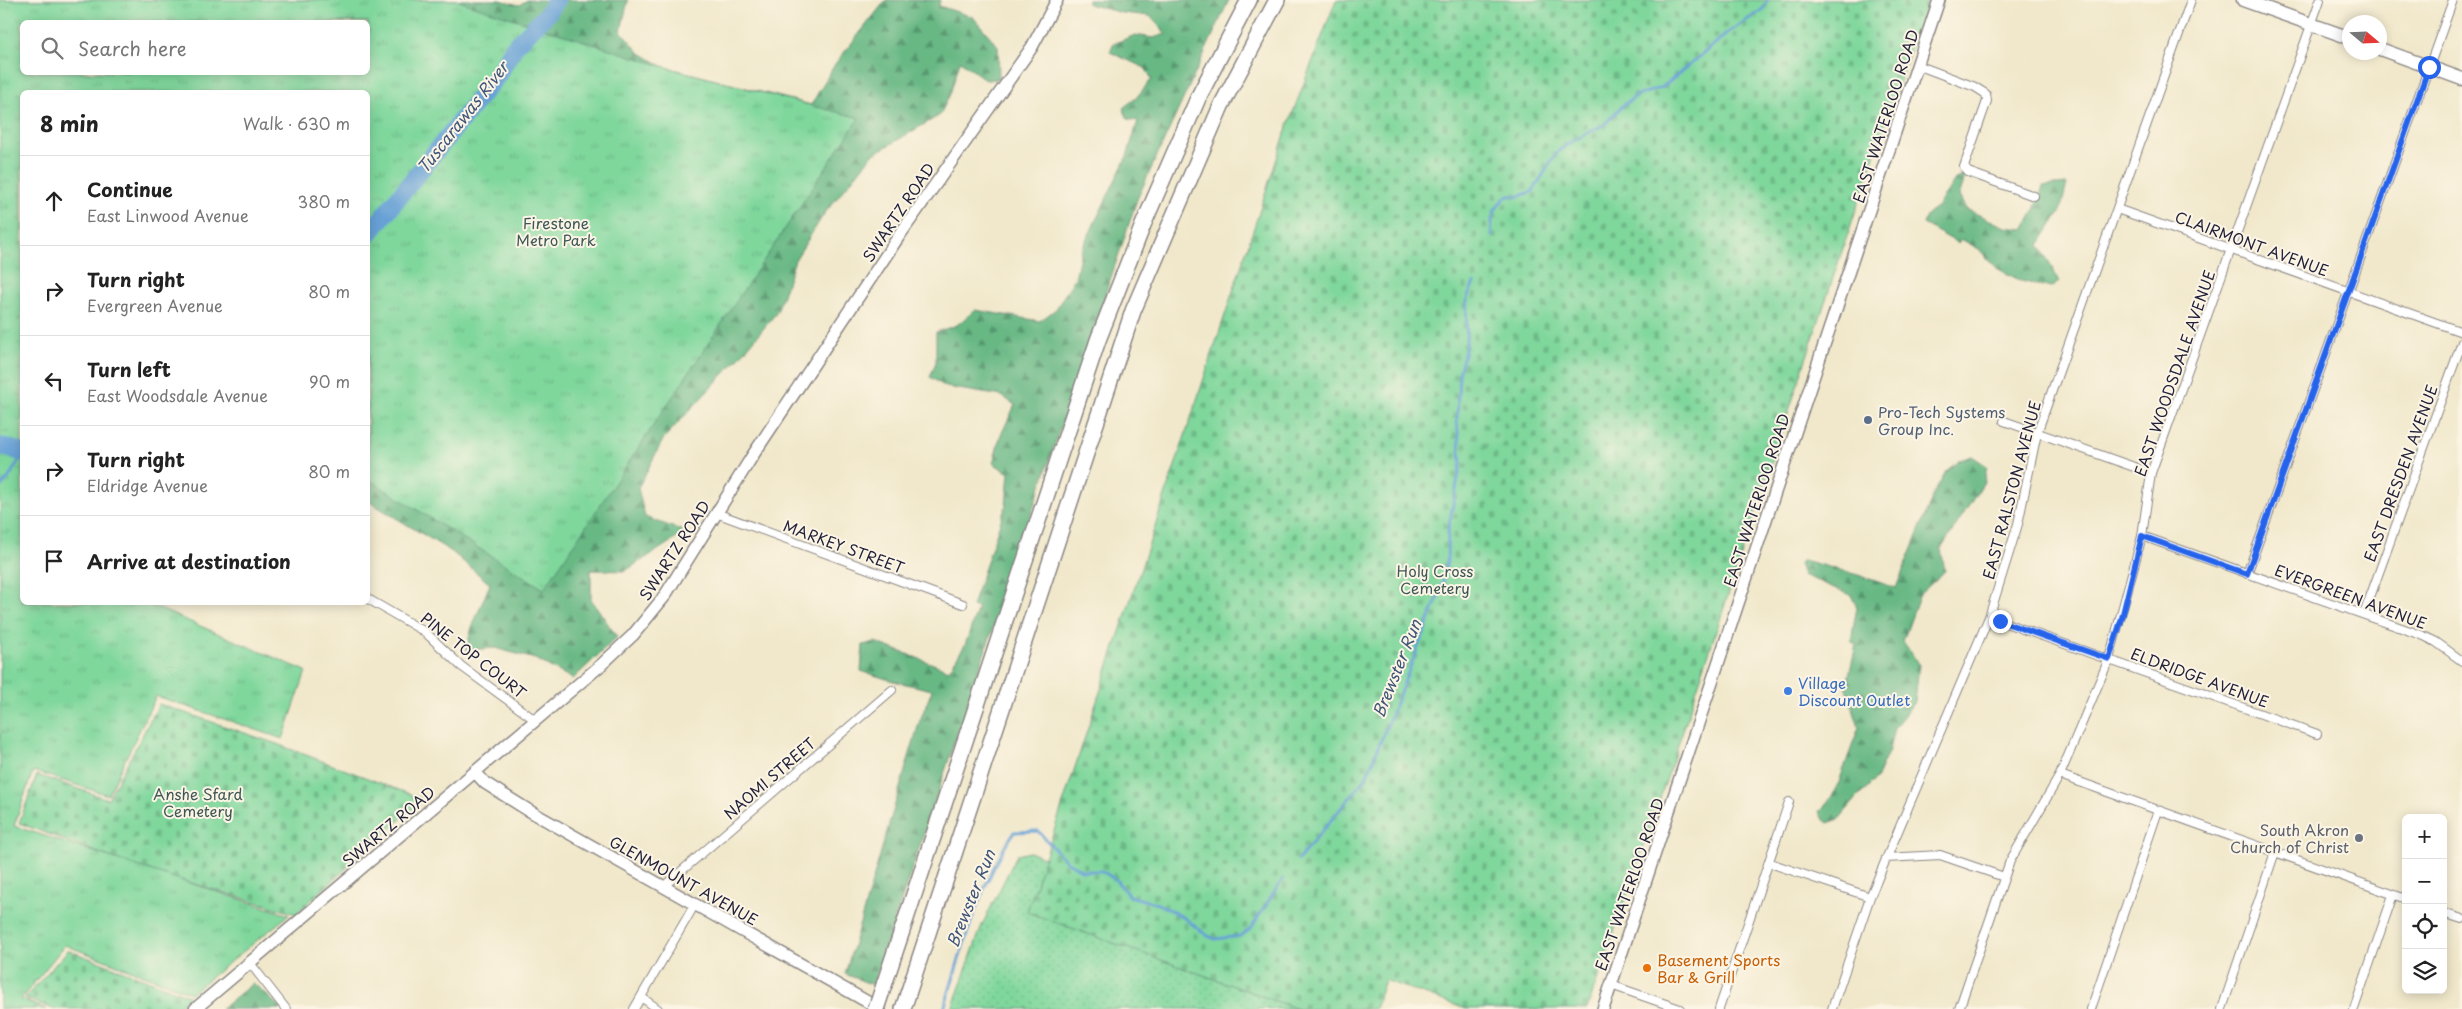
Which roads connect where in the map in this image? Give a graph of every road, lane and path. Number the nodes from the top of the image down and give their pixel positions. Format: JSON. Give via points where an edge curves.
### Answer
{"nodes":[{"id":1,"x":1057,"y":0,"type":"edge"},
{"id":2,"x":1249,"y":0,"type":"edge"},
{"id":3,"x":1277,"y":0,"type":"edge"},
{"id":4,"x":1939,"y":0,"type":"edge"},
{"id":5,"x":2191,"y":0,"type":"edge"},
{"id":6,"x":2243,"y":0,"type":"edge"},
{"id":7,"x":2320,"y":0,"type":"edge"},
{"id":8,"x":2453,"y":0,"type":"edge"},
{"id":9,"x":2311,"y":25,"type":"junction"},
{"id":10,"x":2342,"y":35,"type":"edge"},
{"id":11,"x":2387,"y":52,"type":"edge"},
{"id":12,"x":1917,"y":65,"type":"junction"},
{"id":13,"x":2429,"y":67,"type":"junction"},
{"id":14,"x":2462,"y":79,"type":"edge"},
{"id":15,"x":2034,"y":196,"type":"dead end"},
{"id":16,"x":2117,"y":208,"type":"junction"},
{"id":17,"x":2231,"y":250,"type":"junction"},
{"id":18,"x":2349,"y":292,"type":"junction"},
{"id":19,"x":2462,"y":332,"type":"edge"},
{"id":20,"x":2462,"y":342,"type":"edge"},
{"id":21,"x":2004,"y":421,"type":"dead end"},
{"id":22,"x":2037,"y":433,"type":"junction"},
{"id":23,"x":2151,"y":473,"type":"junction"},
{"id":24,"x":716,"y":513,"type":"junction"},
{"id":25,"x":2142,"y":536,"type":"junction"},
{"id":26,"x":2247,"y":574,"type":"junction"},
{"id":27,"x":370,"y":601,"type":"edge"},
{"id":28,"x":963,"y":604,"type":"dead end"},
{"id":29,"x":2364,"y":614,"type":"junction"},
{"id":30,"x":1989,"y":617,"type":"junction"},
{"id":31,"x":2109,"y":659,"type":"junction"},
{"id":32,"x":2462,"y":661,"type":"edge"},
{"id":33,"x":892,"y":690,"type":"dead end"},
{"id":34,"x":535,"y":720,"type":"junction"},
{"id":35,"x":2318,"y":734,"type":"dead end"},
{"id":36,"x":476,"y":773,"type":"junction"},
{"id":37,"x":2060,"y":775,"type":"junction"},
{"id":38,"x":1789,"y":802,"type":"dead end"},
{"id":39,"x":2158,"y":810,"type":"junction"},
{"id":40,"x":2275,"y":852,"type":"junction"},
{"id":41,"x":1886,"y":858,"type":"junction"},
{"id":42,"x":1770,"y":863,"type":"junction"},
{"id":43,"x":2004,"y":876,"type":"junction"},
{"id":44,"x":664,"y":886,"type":"junction"},
{"id":45,"x":2392,"y":894,"type":"junction"},
{"id":46,"x":1870,"y":897,"type":"junction"},
{"id":47,"x":2402,"y":898,"type":"edge"},
{"id":48,"x":695,"y":904,"type":"junction"},
{"id":49,"x":2447,"y":914,"type":"edge"},
{"id":50,"x":2462,"y":919,"type":"edge"},
{"id":51,"x":250,"y":963,"type":"junction"},
{"id":52,"x":1611,"y":985,"type":"junction"},
{"id":53,"x":641,"y":997,"type":"junction"},
{"id":54,"x":905,"y":1003,"type":"edge"},
{"id":55,"x":196,"y":1009,"type":"edge"},
{"id":56,"x":286,"y":1009,"type":"edge"},
{"id":57,"x":634,"y":1009,"type":"edge"},
{"id":58,"x":658,"y":1009,"type":"edge"},
{"id":59,"x":878,"y":1009,"type":"edge"},
{"id":60,"x":1603,"y":1009,"type":"edge"},
{"id":61,"x":1680,"y":1009,"type":"edge"},
{"id":62,"x":1719,"y":1009,"type":"edge"},
{"id":63,"x":1832,"y":1009,"type":"edge"},
{"id":64,"x":1960,"y":1009,"type":"edge"},
{"id":65,"x":2091,"y":1009,"type":"edge"},
{"id":66,"x":2222,"y":1009,"type":"edge"},
{"id":67,"x":2354,"y":1009,"type":"edge"}],
"edges":[{"from":1,"to":24,"type":"street","name":"SWARTZ ROAD","via":[[1032,47],[899,236]]},
{"from":2,"to":59,"type":"highway","bridge":true,"via":[[1200,96],[1143,225],[1098,340]]},
{"from":3,"to":54,"type":"highway","via":[[1221,106],[1133,312]]},
{"from":4,"to":12,"type":"street","name":"EAST WATERLOO ROAD"},
{"from":5,"to":16,"type":"street","name":"EAST RALSTON AVENUE"},
{"from":6,"to":9,"type":"main road"},
{"from":7,"to":9,"type":"street","name":"EAST WOODSDALE AVENUE"},
{"from":8,"to":13,"type":"street"},
{"from":9,"to":10,"type":"main road"},
{"from":9,"to":17,"type":"street","name":"EAST WOODSDALE AVENUE"},
{"from":11,"to":13,"type":"main road"},
{"from":12,"to":15,"type":"street","via":[[1984,91],[1987,100],[1964,167],[1968,172]]},
{"from":12,"to":52,"type":"street","name":"EAST WATERLOO ROAD"},
{"from":13,"to":14,"type":"main road"},
{"from":13,"to":18,"type":"street"},
{"from":16,"to":17,"type":"street","name":"CLAIRMONT AVENUE"},
{"from":16,"to":22,"type":"street","name":"EAST RALSTON AVENUE"},
{"from":17,"to":18,"type":"street","name":"CLAIRMONT AVENUE"},
{"from":17,"to":23,"type":"street","name":"EAST WOODSDALE AVENUE"},
{"from":18,"to":19,"type":"street","name":"CLAIRMONT AVENUE"},
{"from":18,"to":26,"type":"street"},
{"from":20,"to":29,"type":"street","name":"EAST DRESDEN AVENUE"},
{"from":21,"to":22,"type":"street"},
{"from":22,"to":23,"type":"street"},
{"from":22,"to":30,"type":"street","name":"EAST RALSTON AVENUE","via":[[2018,524]]},
{"from":23,"to":25,"type":"street","name":"EAST WOODSDALE AVENUE"},
{"from":24,"to":28,"type":"street","name":"MARKEY STREET"},
{"from":24,"to":34,"type":"street","name":"SWARTZ ROAD","via":[[664,597],[637,630]]},
{"from":25,"to":26,"type":"street","name":"EVERGREEN AVENUE"},
{"from":25,"to":31,"type":"street","name":"EAST WOODSDALE AVENUE"},
{"from":26,"to":29,"type":"street","name":"EVERGREEN AVENUE"},
{"from":27,"to":34,"type":"street","name":"PINE TOP COURT","via":[[425,632],[461,666]]},
{"from":29,"to":32,"type":"street","name":"EVERGREEN AVENUE","via":[[2436,642]]},
{"from":30,"to":31,"type":"street","name":"ELDRIDGE AVENUE"},
{"from":30,"to":41,"type":"street","name":"EAST RALSTON AVENUE"},
{"from":31,"to":35,"type":"street","name":"ELDRIDGE AVENUE"},
{"from":31,"to":37,"type":"street","name":"EAST WOODSDALE AVENUE"},
{"from":33,"to":44,"type":"street","name":"NAOMI STREET"},
{"from":34,"to":36,"type":"street","name":"SWARTZ ROAD"},
{"from":36,"to":44,"type":"street","name":"GLENMOUNT AVENUE","via":[[505,796]]},
{"from":36,"to":51,"type":"street","name":"SWARTZ ROAD"},
{"from":37,"to":39,"type":"street"},
{"from":37,"to":43,"type":"street","name":"EAST WOODSDALE AVENUE"},
{"from":38,"to":42,"type":"street"},
{"from":39,"to":40,"type":"street"},
{"from":39,"to":65,"type":"street"},
{"from":40,"to":45,"type":"street"},
{"from":40,"to":66,"type":"street"},
{"from":41,"to":43,"type":"street","via":[[1940,855]]},
{"from":41,"to":46,"type":"street","name":"EAST RALSTON AVENUE"},
{"from":42,"to":46,"type":"street"},
{"from":42,"to":62,"type":"street"},
{"from":43,"to":64,"type":"street","name":"EAST WOODSDALE AVENUE"},
{"from":44,"to":48,"type":"street","name":"GLENMOUNT AVENUE"},
{"from":45,"to":47,"type":"street"},
{"from":45,"to":67,"type":"street"},
{"from":46,"to":63,"type":"street","name":"EAST RALSTON AVENUE"},
{"from":48,"to":53,"type":"street"},
{"from":48,"to":59,"type":"street","name":"GLENMOUNT AVENUE"},
{"from":49,"to":50,"type":"street"},
{"from":51,"to":55,"type":"street","name":"SWARTZ ROAD"},
{"from":51,"to":56,"type":"street"},
{"from":52,"to":60,"type":"street","name":"EAST WATERLOO ROAD"},
{"from":52,"to":61,"type":"street"},
{"from":53,"to":57,"type":"street"},
{"from":53,"to":58,"type":"street"}]}
